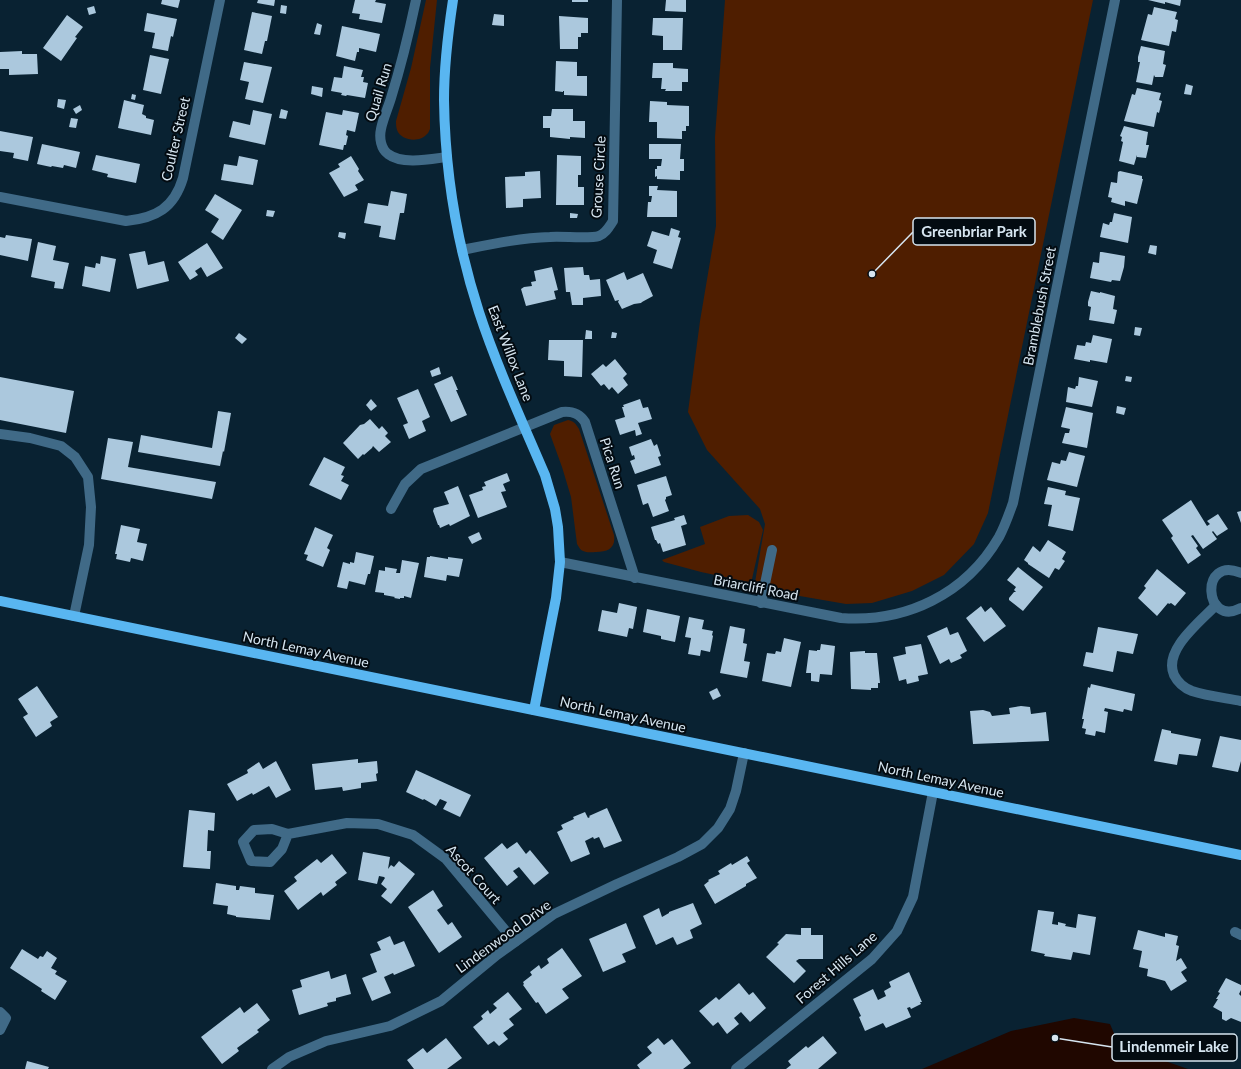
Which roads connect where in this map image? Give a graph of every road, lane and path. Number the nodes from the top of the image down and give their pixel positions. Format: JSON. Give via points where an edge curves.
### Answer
{"nodes":[{"id":1,"x":220,"y":0,"type":"edge"},
{"id":2,"x":416,"y":0,"type":"edge"},
{"id":3,"x":453,"y":0,"type":"edge"},
{"id":4,"x":617,"y":0,"type":"edge"},
{"id":5,"x":1115,"y":0,"type":"edge"},
{"id":6,"x":447,"y":157,"type":"junction"},
{"id":7,"x":0,"y":196,"type":"edge"},
{"id":8,"x":462,"y":250,"type":"junction"},
{"id":9,"x":524,"y":427,"type":"junction"},
{"id":10,"x":0,"y":434,"type":"edge"},
{"id":11,"x":391,"y":510,"type":"dead end"},
{"id":12,"x":772,"y":550,"type":"dead end"},
{"id":13,"x":560,"y":562,"type":"junction"},
{"id":14,"x":1241,"y":573,"type":"edge"},
{"id":15,"x":635,"y":578,"type":"junction"},
{"id":16,"x":945,"y":594,"type":"joint"},
{"id":17,"x":0,"y":601,"type":"edge"},
{"id":18,"x":761,"y":603,"type":"junction"},
{"id":19,"x":1216,"y":605,"type":"junction"},
{"id":20,"x":1241,"y":608,"type":"edge"},
{"id":21,"x":74,"y":616,"type":"junction"},
{"id":22,"x":1241,"y":701,"type":"edge"},
{"id":23,"x":534,"y":710,"type":"junction"},
{"id":24,"x":744,"y":754,"type":"junction"},
{"id":25,"x":933,"y":792,"type":"junction"},
{"id":26,"x":288,"y":834,"type":"dead end"},
{"id":27,"x":1241,"y":855,"type":"edge"},
{"id":28,"x":515,"y":942,"type":"junction"},
{"id":29,"x":0,"y":1012,"type":"edge"},
{"id":30,"x":0,"y":1030,"type":"edge"},
{"id":31,"x":272,"y":1069,"type":"edge"},
{"id":32,"x":736,"y":1069,"type":"edge"}],
"edges":[{"from":1,"to":7,"type":"street","name":"Coulter Street","via":[[183,178],[176,195],[167,205],[143,220],[126,221]]},
{"from":2,"to":6,"type":"street","name":"Quail Run","via":[[409,33],[380,130],[380,140],[384,150],[398,160]]},
{"from":3,"to":6,"type":"main road","name":"East Willox Lane","via":[[444,100]]},
{"from":4,"to":8,"type":"street","name":"Grouse Circle","via":[[613,221],[608,230],[593,237],[529,238]]},
{"from":5,"to":16,"type":"street","name":"Bramblebush Street","via":[[1013,503],[1000,536],[983,560],[963,581]]},
{"from":6,"to":8,"type":"main road","name":"East Willox Lane"},
{"from":8,"to":9,"type":"main road","name":"East Willox Lane","via":[[489,341]]},
{"from":9,"to":11,"type":"street","name":"Pica Run","via":[[421,469],[405,484]]},
{"from":9,"to":13,"type":"main road","name":"East Willox Lane","via":[[552,498],[558,527]]},
{"from":9,"to":15,"type":"street","name":"Pica Run","via":[[562,412],[574,412],[585,422]]},
{"from":10,"to":21,"type":"street","via":[[61,446],[75,457],[88,477],[91,507],[89,545]]},
{"from":12,"to":18,"type":"street"},
{"from":13,"to":15,"type":"street","name":"Briarcliff Road"},
{"from":13,"to":23,"type":"main road","name":"East Willox Lane","via":[[556,598]]},
{"from":14,"to":19,"type":"street","via":[[1228,570],[1213,581],[1212,600]]},
{"from":15,"to":18,"type":"street","name":"Briarcliff Road"},
{"from":16,"to":18,"type":"street","name":"Briarcliff Road","via":[[913,610],[870,619],[841,618]]},
{"from":17,"to":21,"type":"main road","name":"North Lemay Avenue"},
{"from":19,"to":20,"type":"street","via":[[1227,611]]},
{"from":19,"to":22,"type":"street","via":[[1180,643],[1174,654],[1172,669],[1176,680],[1193,691]]},
{"from":21,"to":23,"type":"main road","name":"North Lemay Avenue"},
{"from":23,"to":24,"type":"main road","name":"North Lemay Avenue"},
{"from":24,"to":25,"type":"main road","name":"North Lemay Avenue"},
{"from":24,"to":28,"type":"street","name":"Lindenwood Drive","via":[[730,809],[718,828],[702,844],[554,914]]},
{"from":25,"to":27,"type":"main road","name":"North Lemay Avenue"},
{"from":25,"to":32,"type":"street","name":"Forest Hills Lane","via":[[913,897],[897,931],[872,959]]},
{"from":26,"to":28,"type":"street","name":"Ascot Court","via":[[347,823],[378,824],[413,835],[446,859]]},
{"from":28,"to":31,"type":"street","name":"Lindenwood Drive","via":[[441,1000],[390,1026],[326,1041],[289,1057]]},
{"from":29,"to":30,"type":"street","via":[[6,1018]]}]}
